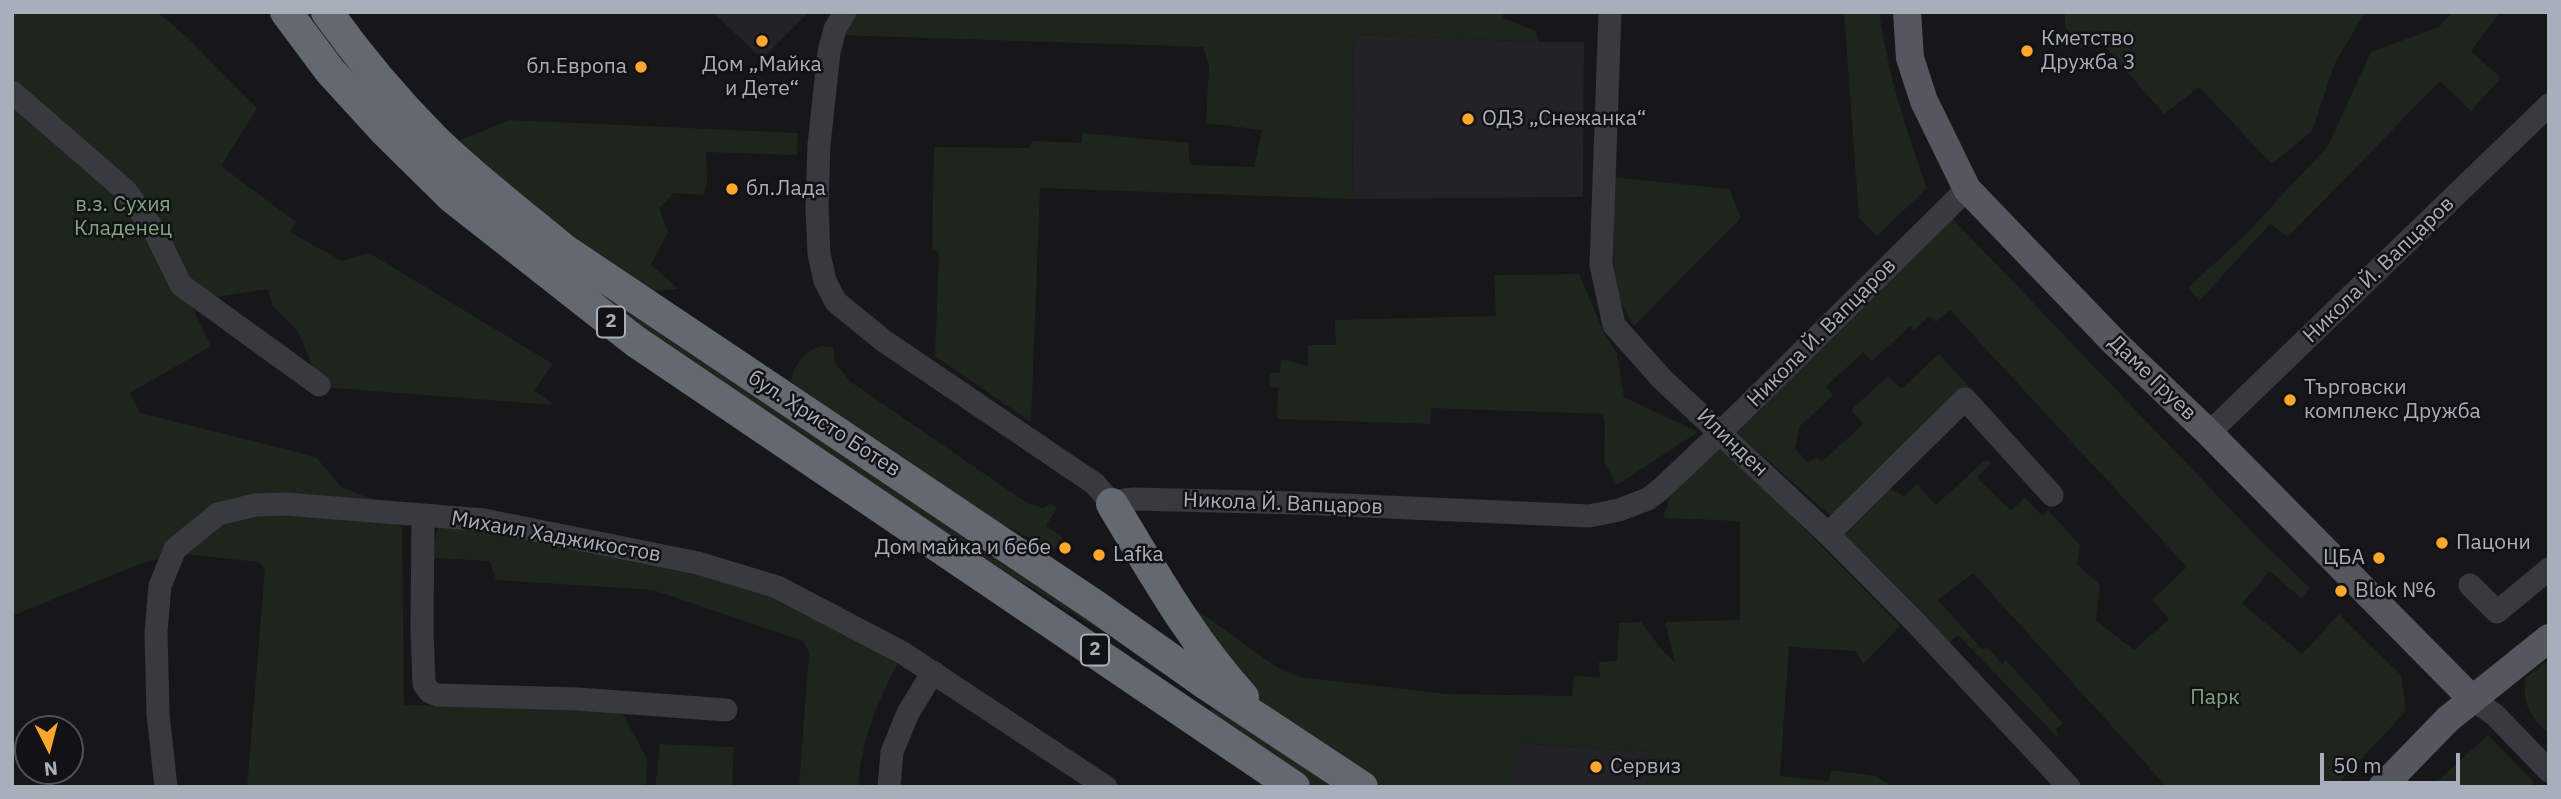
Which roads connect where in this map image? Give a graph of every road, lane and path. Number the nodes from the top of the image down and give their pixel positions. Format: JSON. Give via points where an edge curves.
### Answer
{"nodes":[{"id":1,"x":286,"y":12,"type":"edge"},
{"id":2,"x":327,"y":12,"type":"edge"},
{"id":3,"x":845,"y":12,"type":"edge"},
{"id":4,"x":1610,"y":12,"type":"edge"},
{"id":5,"x":1907,"y":12,"type":"edge"},
{"id":6,"x":12,"y":92,"type":"edge"},
{"id":7,"x":2549,"y":105,"type":"edge"},
{"id":8,"x":1967,"y":189,"type":"junction"},
{"id":9,"x":319,"y":385,"type":"dead end"},
{"id":10,"x":1721,"y":432,"type":"junction"},
{"id":11,"x":2209,"y":433,"type":"junction"},
{"id":12,"x":2052,"y":495,"type":"dead end"},
{"id":13,"x":1112,"y":505,"type":"junction"},
{"id":14,"x":423,"y":514,"type":"junction"},
{"id":15,"x":1828,"y":534,"type":"junction"},
{"id":16,"x":2549,"y":569,"type":"edge"},
{"id":17,"x":2470,"y":586,"type":"dead end"},
{"id":18,"x":1175,"y":606,"type":"junction"},
{"id":19,"x":1126,"y":628,"type":"junction"},
{"id":20,"x":2549,"y":638,"type":"edge"},
{"id":21,"x":1203,"y":648,"type":"junction"},
{"id":22,"x":933,"y":672,"type":"junction"},
{"id":23,"x":1206,"y":684,"type":"junction"},
{"id":24,"x":1149,"y":689,"type":"junction"},
{"id":25,"x":2472,"y":699,"type":"junction"},
{"id":26,"x":726,"y":710,"type":"dead end"},
{"id":27,"x":1204,"y":727,"type":"junction"},
{"id":28,"x":1272,"y":728,"type":"junction"},
{"id":29,"x":2549,"y":771,"type":"edge"},
{"id":30,"x":166,"y":787,"type":"edge"},
{"id":31,"x":889,"y":787,"type":"edge"},
{"id":32,"x":1106,"y":787,"type":"edge"},
{"id":33,"x":1294,"y":787,"type":"edge"},
{"id":34,"x":1362,"y":787,"type":"edge"},
{"id":35,"x":2069,"y":787,"type":"edge"},
{"id":36,"x":2382,"y":787,"type":"edge"}],
"edges":[{"from":1,"to":24,"type":"highway","name":"бул. Христо Ботев","number":"2","via":[[330,71],[384,130],[488,228],[635,341]]},
{"from":2,"to":19,"type":"highway","name":"бул. Христо Ботев","number":"2","via":[[434,139],[563,249]]},
{"from":3,"to":13,"type":"street","via":[[835,29],[827,65],[817,207],[819,254],[836,302],[884,341],[1096,484]]},
{"from":4,"to":10,"type":"street","name":"Илинден","via":[[1601,265],[1614,325],[1662,379]]},
{"from":5,"to":8,"type":"main road","name":"Даме Груев","via":[[1910,58],[1924,101]]},
{"from":6,"to":9,"type":"street","via":[[126,191],[155,232],[181,285]]},
{"from":7,"to":11,"type":"street","name":"Никола Й. Вапцаров"},
{"from":8,"to":10,"type":"street","name":"Никола Й. Вапцаров"},
{"from":8,"to":11,"type":"main road","name":"Даме Груев"},
{"from":10,"to":13,"type":"street","name":"Никола Й. Вапцаров","via":[[1648,499],[1589,516],[1133,499]]},
{"from":10,"to":15,"type":"street","name":"Илинден"},
{"from":11,"to":25,"type":"main road","name":"Даме Груев"},
{"from":12,"to":15,"type":"street","via":[[1965,399]]},
{"from":13,"to":18,"type":"highway"},
{"from":14,"to":22,"type":"street","name":"Михаил Хаджикостов","via":[[484,520],[698,563],[776,587]]},
{"from":14,"to":26,"type":"street","name":"Михаил Хаджикостов","via":[[422,629],[424,684],[429,692]]},
{"from":14,"to":30,"type":"street","via":[[255,505],[218,514],[175,550],[160,586],[156,632]]},
{"from":15,"to":35,"type":"street","name":"Илинден"},
{"from":16,"to":17,"type":"street","via":[[2497,612]]},
{"from":18,"to":19,"type":"highway","via":[[1158,630],[1149,634]]},
{"from":18,"to":21,"type":"highway"},
{"from":19,"to":23,"type":"highway","name":"бул. Христо Ботев","number":"2"},
{"from":20,"to":25,"type":"main road"},
{"from":21,"to":23,"type":"highway"},
{"from":21,"to":28,"type":"highway"},
{"from":22,"to":31,"type":"street","via":[[908,712],[892,752]]},
{"from":22,"to":32,"type":"street","name":"Михаил Хаджикостов"},
{"from":23,"to":24,"type":"highway","via":[[1187,696]]},
{"from":23,"to":27,"type":"highway","via":[[1200,709]]},
{"from":23,"to":28,"type":"highway","name":"бул. Христо Ботев","number":"2"},
{"from":24,"to":27,"type":"highway","name":"бул. Христо Ботев","number":"2"},
{"from":25,"to":29,"type":"street","via":[[2495,715]]},
{"from":25,"to":36,"type":"main road"},
{"from":27,"to":33,"type":"highway","name":"бул. Христо Ботев","number":"2"},
{"from":28,"to":34,"type":"highway","name":"бул. Христо Ботев","number":"2"}]}
